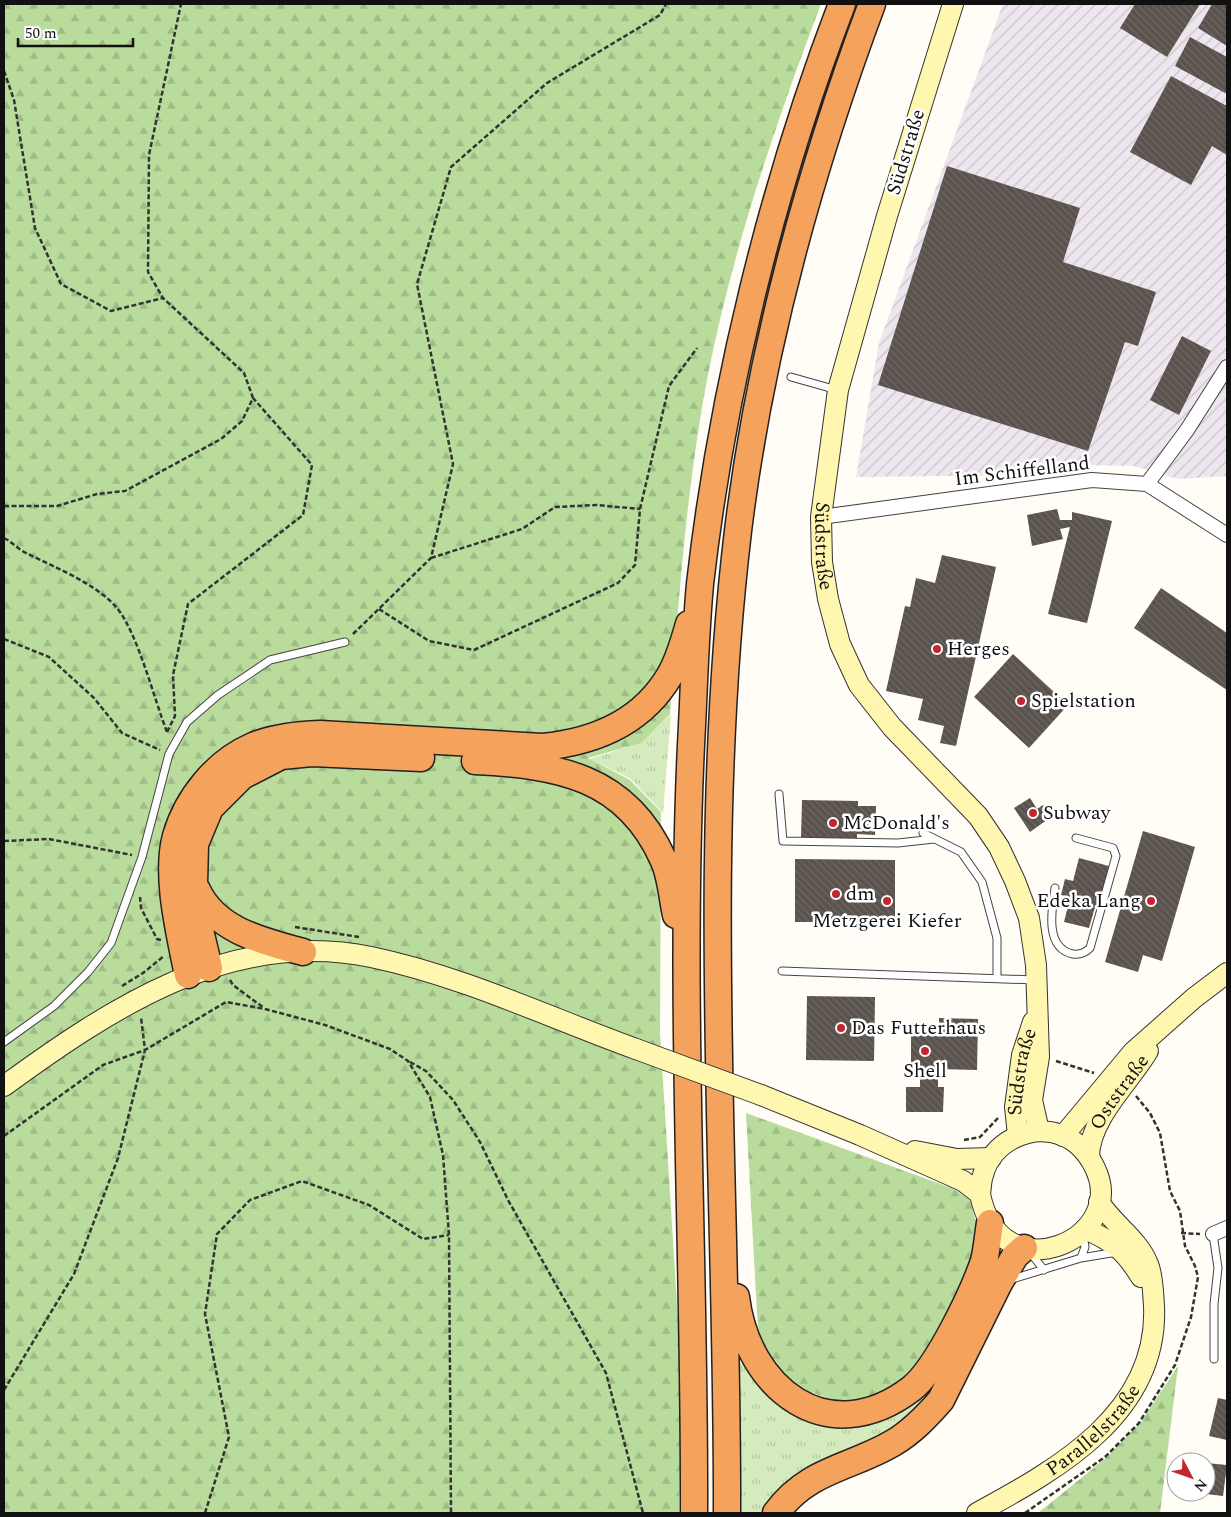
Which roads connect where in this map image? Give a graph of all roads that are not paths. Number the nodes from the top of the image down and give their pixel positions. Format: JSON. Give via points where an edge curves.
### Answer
{"nodes":[{"id":1,"x":842,"y":4,"type":"edge"},
{"id":2,"x":872,"y":4,"type":"edge"},
{"id":3,"x":953,"y":4,"type":"edge"},
{"id":4,"x":1227,"y":366,"type":"edge"},
{"id":5,"x":792,"y":377,"type":"dead end"},
{"id":6,"x":838,"y":390,"type":"junction"},
{"id":7,"x":1147,"y":484,"type":"junction"},
{"id":8,"x":821,"y":517,"type":"junction"},
{"id":9,"x":1227,"y":535,"type":"edge"},
{"id":10,"x":700,"y":586,"type":"junction"},
{"id":11,"x":344,"y":642,"type":"road end"},
{"id":12,"x":779,"y":794,"type":"dead end"},
{"id":13,"x":923,"y":833,"type":"dead end"},
{"id":14,"x":1076,"y":838,"type":"dead end"},
{"id":15,"x":934,"y":839,"type":"junction"},
{"id":16,"x":194,"y":885,"type":"junction"},
{"id":17,"x":1055,"y":888,"type":"dead end"},
{"id":18,"x":304,"y":952,"type":"junction"},
{"id":19,"x":685,"y":959,"type":"junction"},
{"id":20,"x":207,"y":969,"type":"junction"},
{"id":21,"x":782,"y":971,"type":"dead end"},
{"id":22,"x":1227,"y":972,"type":"edge"},
{"id":23,"x":996,"y":977,"type":"junction"},
{"id":24,"x":1038,"y":980,"type":"junction"},
{"id":25,"x":1036,"y":1010,"type":"junction"},
{"id":26,"x":1159,"y":1030,"type":"junction"},
{"id":27,"x":4,"y":1042,"type":"edge"},
{"id":28,"x":4,"y":1086,"type":"edge"},
{"id":29,"x":1039,"y":1131,"type":"junction"},
{"id":30,"x":860,"y":1135,"type":"junction"},
{"id":31,"x":1018,"y":1135,"type":"junction"},
{"id":32,"x":1063,"y":1136,"type":"junction"},
{"id":33,"x":1089,"y":1156,"type":"junction"},
{"id":34,"x":991,"y":1158,"type":"junction"},
{"id":35,"x":722,"y":1182,"type":"junction"},
{"id":36,"x":980,"y":1194,"type":"junction"},
{"id":37,"x":1099,"y":1202,"type":"junction"},
{"id":38,"x":990,"y":1223,"type":"junction"},
{"id":39,"x":1227,"y":1228,"type":"edge"},
{"id":40,"x":1084,"y":1231,"type":"junction"},
{"id":41,"x":1213,"y":1234,"type":"joint"},
{"id":42,"x":1026,"y":1249,"type":"junction"},
{"id":43,"x":1122,"y":1251,"type":"junction"},
{"id":44,"x":1081,"y":1258,"type":"junction"},
{"id":45,"x":1044,"y":1270,"type":"junction"},
{"id":46,"x":999,"y":1283,"type":"junction"},
{"id":47,"x":1154,"y":1306,"type":"junction"},
{"id":48,"x":1214,"y":1359,"type":"dead end"},
{"id":49,"x":694,"y":1513,"type":"edge"},
{"id":50,"x":727,"y":1513,"type":"edge"},
{"id":51,"x":776,"y":1513,"type":"edge"},
{"id":52,"x":977,"y":1513,"type":"edge"}],
"edges":[{"from":1,"to":10,"type":"highway","via":[[820,62],[766,242],[724,431]]},
{"from":2,"to":35,"type":"highway","via":[[831,119],[794,246],[768,355],[738,529],[718,822],[717,962]]},
{"from":3,"to":6,"type":"main road","name":"Südstraße","via":[[887,216]]},
{"from":4,"to":7,"type":"street","via":[[1187,430]]},
{"from":5,"to":6,"type":"lane"},
{"from":6,"to":8,"type":"main road","name":"Südstraße"},
{"from":7,"to":8,"type":"street","name":"Im Schiffelland","via":[[1092,480]]},
{"from":7,"to":9,"type":"street"},
{"from":8,"to":24,"type":"main road","name":"Südstraße","via":[[822,562],[828,599],[840,644],[859,685],[892,727],[978,816],[999,847],[1029,918]]},
{"from":10,"to":19,"type":"highway","via":[[688,808]]},
{"from":10,"to":20,"type":"highway","via":[[670,674],[635,717],[612,730],[570,744],[542,747],[320,734],[291,736],[252,746],[216,770],[192,798],[176,836],[173,868],[175,904]]},
{"from":11,"to":27,"type":"lane","via":[[270,660],[218,695],[188,722],[169,754],[142,858],[111,943],[54,1006]]},
{"from":12,"to":15,"type":"lane","via":[[783,841],[898,843]]},
{"from":13,"to":15,"type":"lane"},
{"from":14,"to":17,"type":"lane","via":[[1113,848],[1116,856],[1090,948],[1085,953],[1063,951],[1057,943],[1051,910]]},
{"from":15,"to":23,"type":"lane","via":[[961,852],[982,882],[997,938]]},
{"from":16,"to":18,"type":"highway","via":[[201,900],[224,923],[256,938]]},
{"from":16,"to":19,"type":"highway","via":[[195,844],[210,808],[242,776],[281,756],[312,752],[497,762],[558,769],[611,793],[652,836],[664,861]]},
{"from":16,"to":20,"type":"highway"},
{"from":18,"to":20,"type":"main road","via":[[261,955]]},
{"from":18,"to":30,"type":"main road","bridge":true,"via":[[368,957],[468,986]]},
{"from":19,"to":49,"type":"highway"},
{"from":20,"to":28,"type":"main road","via":[[138,998]]},
{"from":21,"to":23,"type":"lane"},
{"from":22,"to":26,"type":"main road","name":"Oststraße"},
{"from":23,"to":24,"type":"lane"},
{"from":24,"to":25,"type":"main road","name":"Südstraße"},
{"from":25,"to":29,"type":"main road","name":"Südstraße","via":[[1039,1057],[1032,1100]]},
{"from":25,"to":31,"type":"main road","name":"Südstraße","via":[[1022,1055],[1015,1107]]},
{"from":26,"to":32,"type":"main road","name":"Oststraße","via":[[1133,1052]]},
{"from":26,"to":33,"type":"main road","name":"Oststraße","via":[[1092,1134]]},
{"from":29,"to":31,"type":"main road"},
{"from":29,"to":32,"type":"main road"},
{"from":30,"to":34,"type":"main road","via":[[905,1149],[957,1159]]},
{"from":30,"to":36,"type":"main road","via":[[963,1181]]},
{"from":31,"to":34,"type":"main road","via":[[1003,1144]]},
{"from":32,"to":33,"type":"main road"},
{"from":33,"to":37,"type":"main road","via":[[1100,1186]]},
{"from":34,"to":36,"type":"main road","via":[[983,1175]]},
{"from":35,"to":38,"type":"highway","via":[[739,1317],[752,1353],[767,1377],[785,1395],[804,1406],[828,1413],[854,1413],[885,1404],[912,1388],[930,1369],[984,1260]]},
{"from":35,"to":50,"type":"highway"},
{"from":36,"to":38,"type":"main road"},
{"from":37,"to":40,"type":"main road"},
{"from":37,"to":47,"type":"main road","name":"Parallelstraße","via":[[1134,1240],[1149,1265]]},
{"from":38,"to":42,"type":"main road","via":[[999,1234]]},
{"from":39,"to":41,"type":"street"},
{"from":40,"to":42,"type":"main road","via":[[1059,1247]]},
{"from":40,"to":43,"type":"main road","name":"Parallelstraße","via":[[1114,1242]]},
{"from":40,"to":44,"type":"lane","via":[[1085,1247]]},
{"from":41,"to":48,"type":"lane","via":[[1218,1268]]},
{"from":42,"to":45,"type":"lane"},
{"from":42,"to":46,"type":"highway","via":[[1015,1256]]},
{"from":43,"to":44,"type":"lane"},
{"from":43,"to":47,"type":"main road","name":"Parallelstraße","via":[[1142,1278]]},
{"from":44,"to":45,"type":"lane"},
{"from":45,"to":46,"type":"lane"},
{"from":46,"to":51,"type":"highway","via":[[941,1400],[928,1415],[892,1443],[807,1482]]},
{"from":47,"to":52,"type":"main road","name":"Parallelstraße","via":[[1154,1325],[1140,1377],[1107,1424],[1047,1474]]}]}
